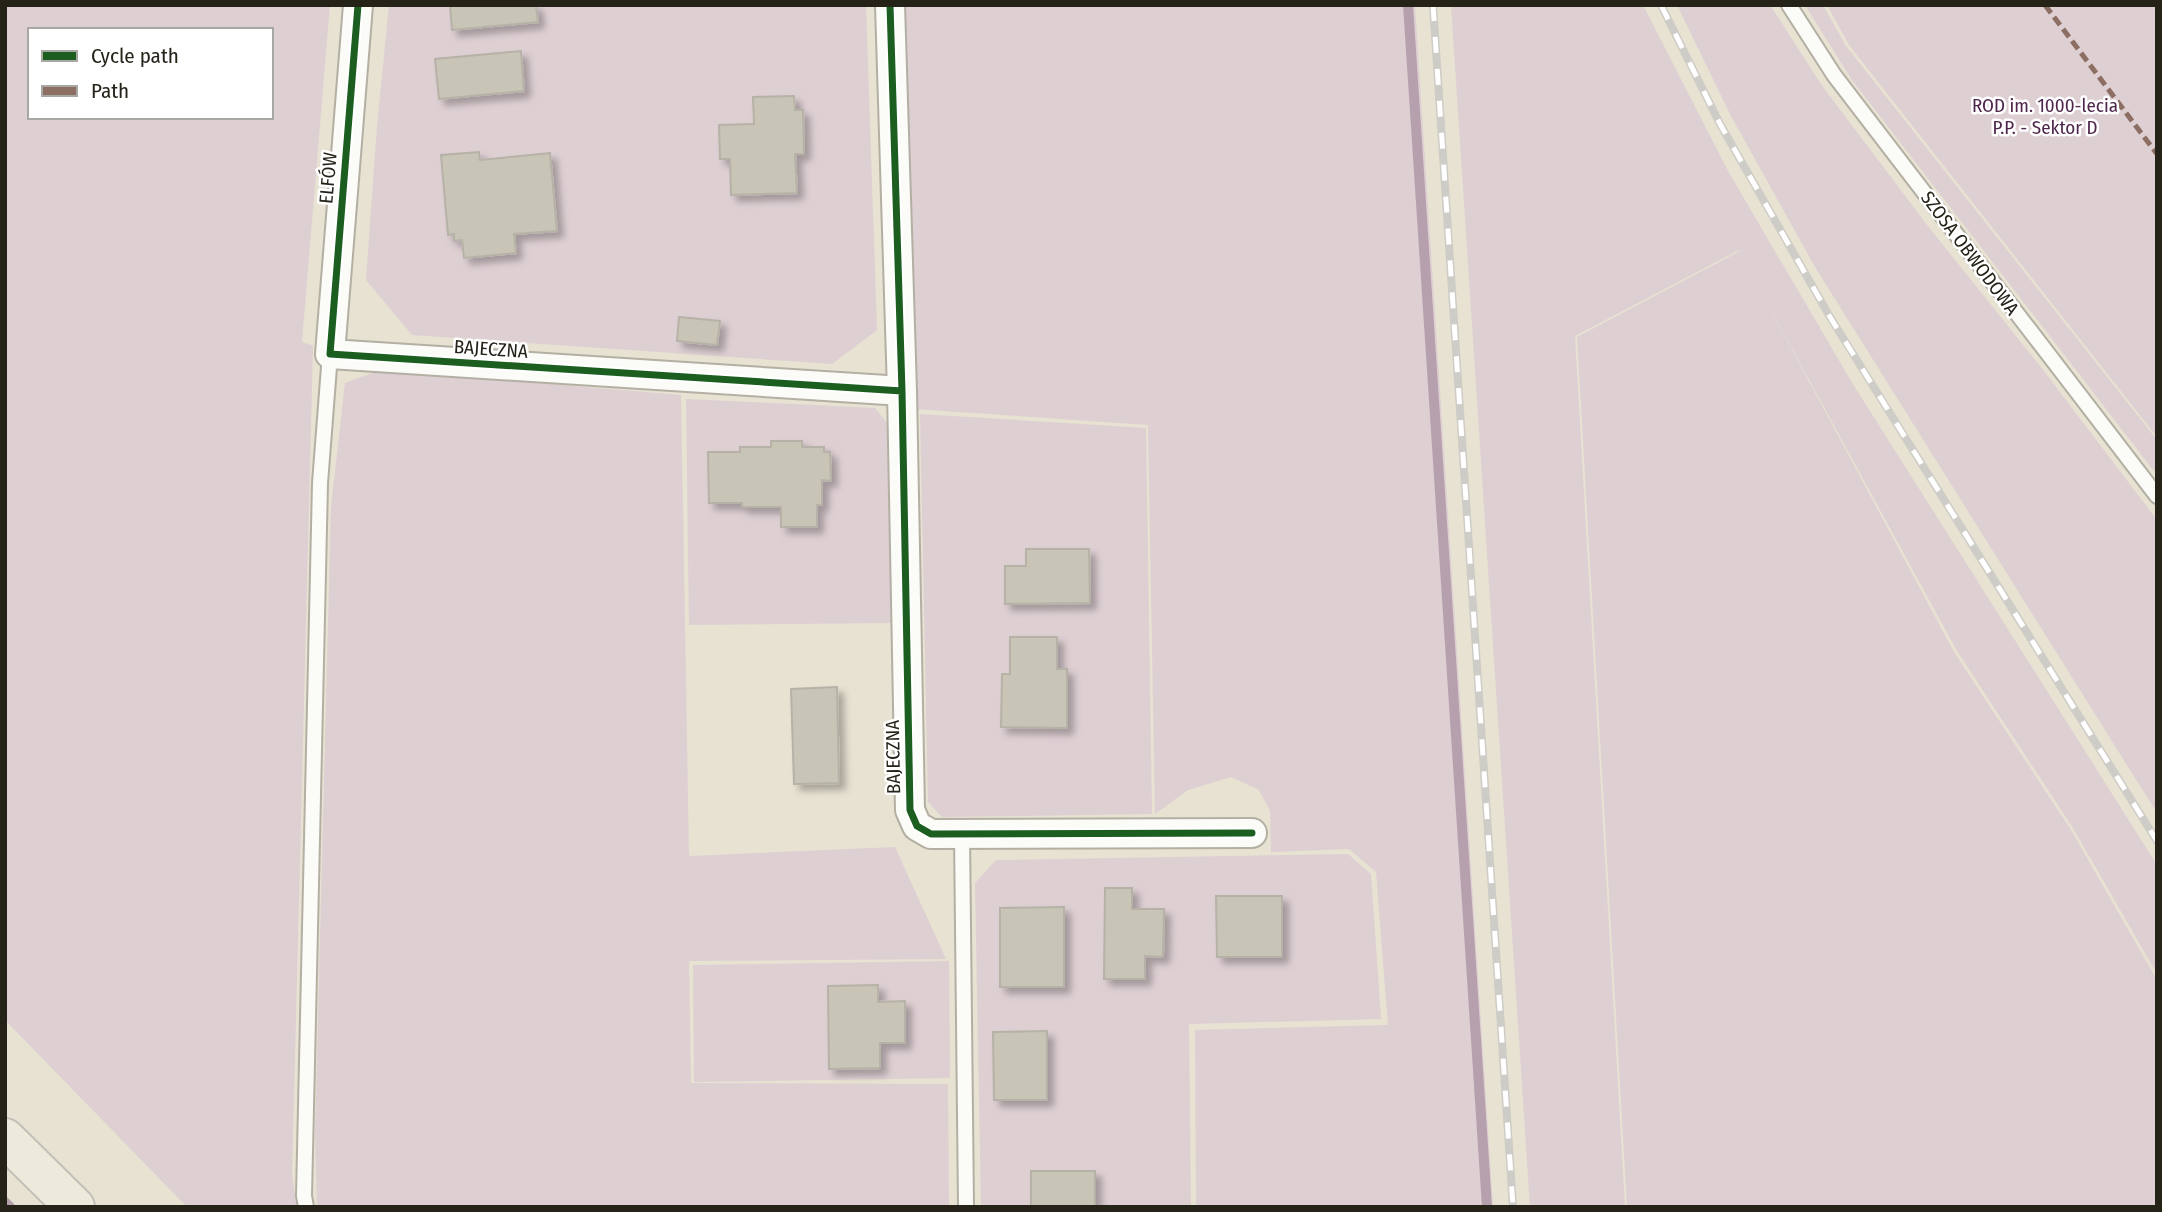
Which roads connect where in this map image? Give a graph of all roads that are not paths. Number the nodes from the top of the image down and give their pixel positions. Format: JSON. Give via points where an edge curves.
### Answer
{"nodes":[{"id":1,"x":358,"y":5,"type":"edge"},
{"id":2,"x":890,"y":5,"type":"edge"},
{"id":3,"x":1790,"y":5,"type":"edge"},
{"id":4,"x":330,"y":354,"type":"junction"},
{"id":5,"x":902,"y":391,"type":"junction"},
{"id":6,"x":2157,"y":496,"type":"edge"},
{"id":7,"x":1252,"y":833,"type":"dead end"},
{"id":8,"x":962,"y":834,"type":"junction"},
{"id":9,"x":5,"y":1138,"type":"edge"},
{"id":10,"x":75,"y":1207,"type":"edge"},
{"id":11,"x":306,"y":1207,"type":"edge"},
{"id":12,"x":966,"y":1207,"type":"edge"}],
"edges":[{"from":1,"to":4,"type":"street","name":"ELFÓW"},
{"from":2,"to":5,"type":"street","name":"BAJECZNA"},
{"from":3,"to":6,"type":"lane","name":"SZOSA OBWODOWA","via":[[1834,75]]},
{"from":4,"to":5,"type":"street","name":"BAJECZNA"},
{"from":4,"to":11,"type":"lane","via":[[320,483]]},
{"from":5,"to":8,"type":"street","name":"BAJECZNA","via":[[910,810],[917,826],[931,834]]},
{"from":7,"to":8,"type":"street","name":"BAJECZNA"},
{"from":8,"to":12,"type":"lane"},
{"from":9,"to":10,"type":"main road"}]}
